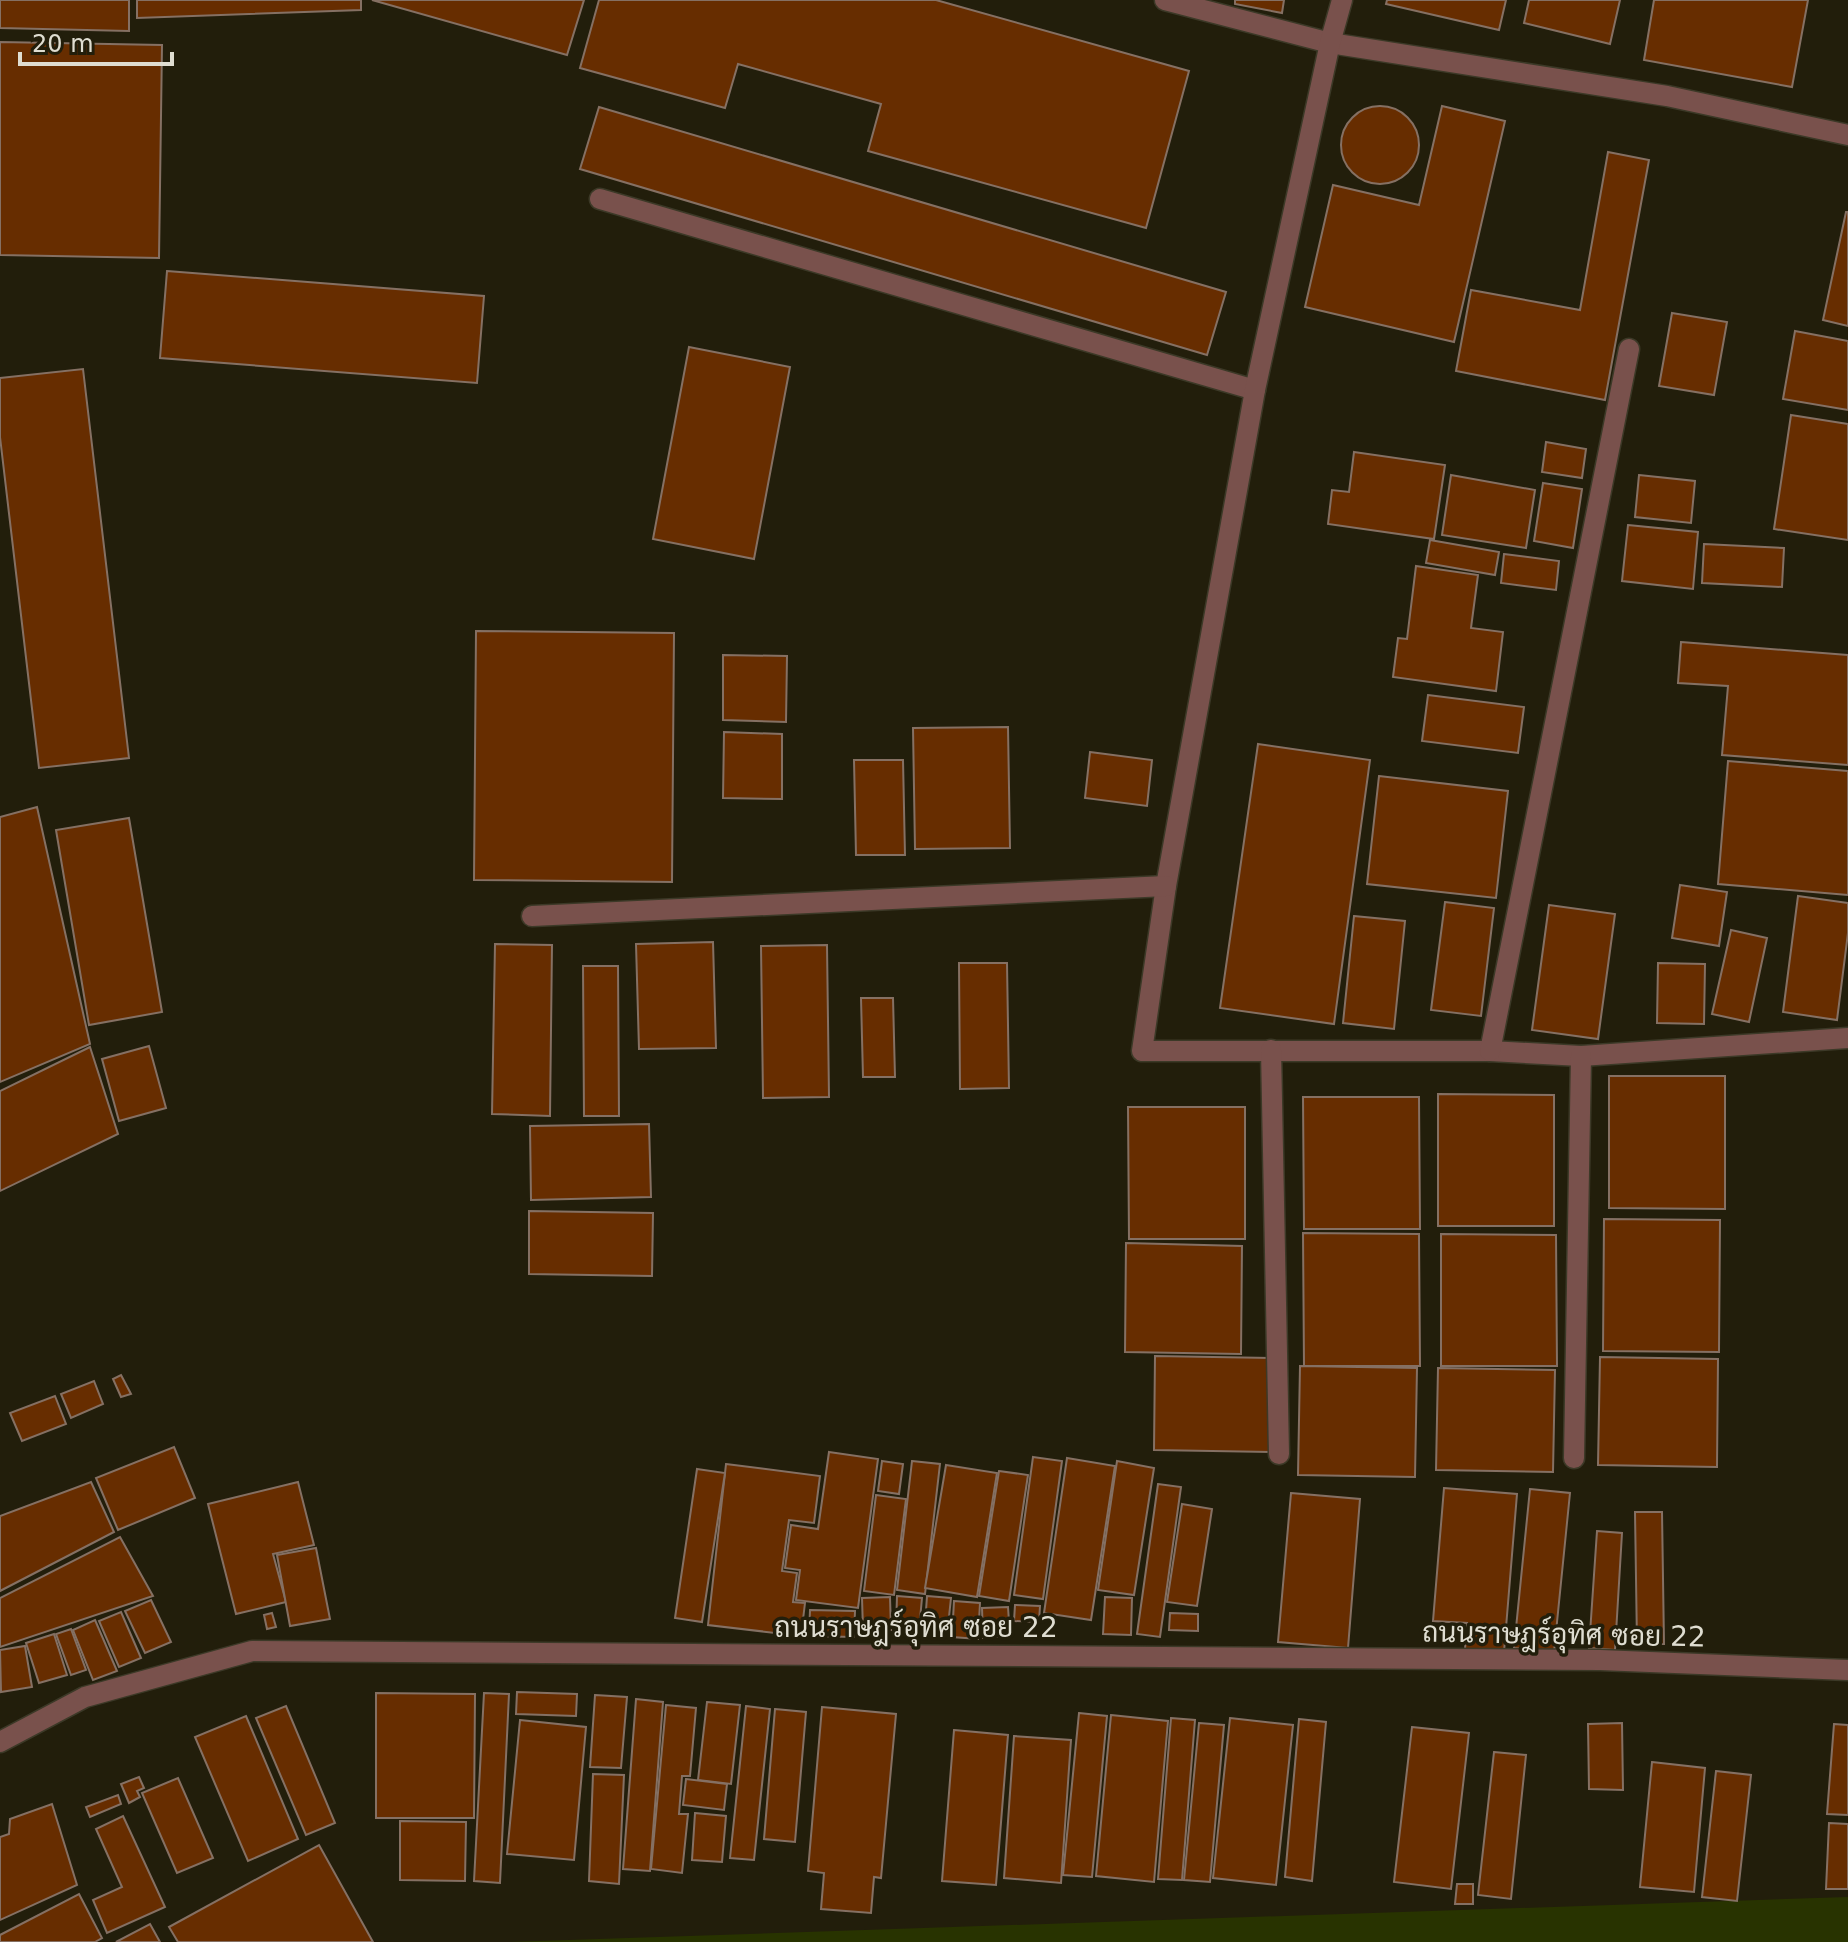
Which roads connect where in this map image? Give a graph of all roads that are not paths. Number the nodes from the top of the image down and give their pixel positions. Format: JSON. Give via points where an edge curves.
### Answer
{"nodes":[{"id":1,"x":1165,"y":0,"type":"edge"},
{"id":2,"x":1342,"y":0,"type":"edge"},
{"id":3,"x":1330,"y":43,"type":"junction"},
{"id":4,"x":1848,"y":135,"type":"edge"},
{"id":5,"x":600,"y":199,"type":"dead end"},
{"id":6,"x":1629,"y":349,"type":"dead end"},
{"id":7,"x":1255,"y":390,"type":"junction"},
{"id":8,"x":1166,"y":886,"type":"junction"},
{"id":9,"x":532,"y":916,"type":"dead end"},
{"id":10,"x":1848,"y":1038,"type":"edge"},
{"id":11,"x":1271,"y":1050,"type":"junction"},
{"id":12,"x":1490,"y":1051,"type":"junction"},
{"id":13,"x":1581,"y":1056,"type":"junction"},
{"id":14,"x":1279,"y":1454,"type":"dead end"},
{"id":15,"x":1574,"y":1458,"type":"dead end"},
{"id":16,"x":1848,"y":1670,"type":"edge"},
{"id":17,"x":0,"y":1742,"type":"edge"}],
"edges":[{"from":1,"to":3,"type":"street"},
{"from":2,"to":3,"type":"street"},
{"from":3,"to":4,"type":"street","via":[[1667,96]]},
{"from":3,"to":7,"type":"street"},
{"from":5,"to":7,"type":"street"},
{"from":6,"to":12,"type":"street"},
{"from":7,"to":8,"type":"street"},
{"from":8,"to":9,"type":"street"},
{"from":8,"to":11,"type":"street","via":[[1142,1051]]},
{"from":10,"to":13,"type":"street"},
{"from":11,"to":12,"type":"street"},
{"from":11,"to":14,"type":"street"},
{"from":12,"to":13,"type":"street"},
{"from":13,"to":15,"type":"street"},
{"from":16,"to":17,"type":"street","name":"ถนนราษฎร์อุทิศ ซอย 22","via":[[1568,1660],[252,1651],[85,1697]]}]}
